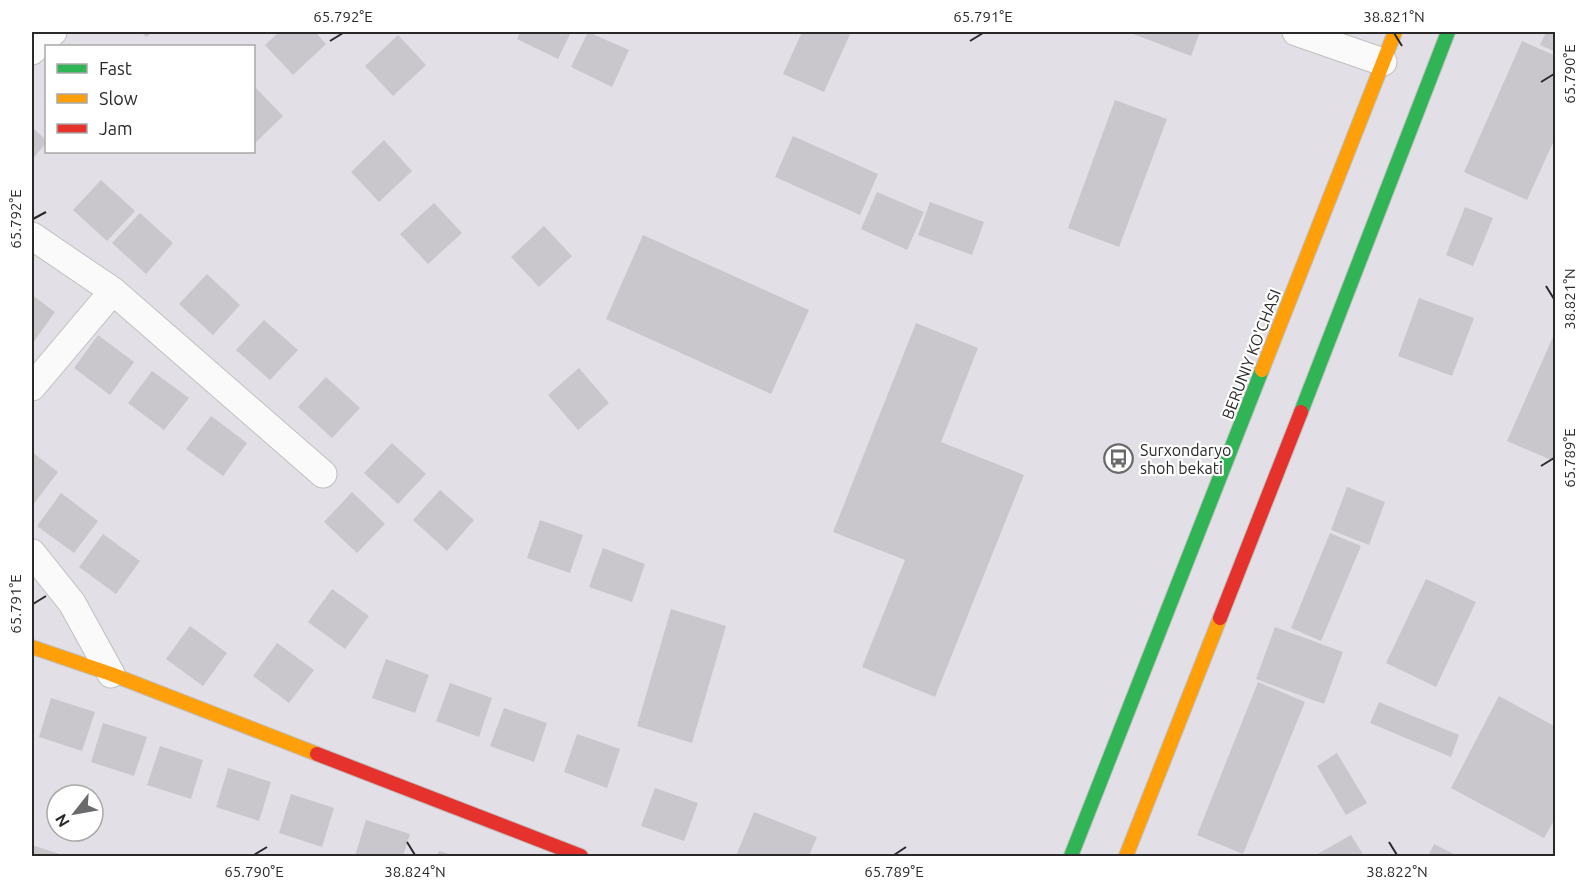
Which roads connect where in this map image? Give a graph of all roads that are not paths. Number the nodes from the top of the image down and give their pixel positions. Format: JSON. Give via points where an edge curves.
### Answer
{"nodes":[{"id":1,"x":54,"y":32,"type":"edge"},
{"id":2,"x":1296,"y":32,"type":"edge"},
{"id":3,"x":1395,"y":32,"type":"edge"},
{"id":4,"x":1448,"y":32,"type":"edge"},
{"id":5,"x":32,"y":51,"type":"edge"},
{"id":6,"x":1383,"y":62,"type":"junction"},
{"id":7,"x":32,"y":236,"type":"edge"},
{"id":8,"x":113,"y":291,"type":"junction"},
{"id":9,"x":32,"y":387,"type":"edge"},
{"id":10,"x":323,"y":474,"type":"dead end"},
{"id":11,"x":32,"y":554,"type":"edge"},
{"id":12,"x":32,"y":647,"type":"edge"},
{"id":13,"x":111,"y":674,"type":"junction"},
{"id":14,"x":582,"y":856,"type":"edge"},
{"id":15,"x":1071,"y":856,"type":"edge"},
{"id":16,"x":1126,"y":856,"type":"edge"}],
"edges":[{"from":1,"to":5,"type":"street"},
{"from":2,"to":6,"type":"street"},
{"from":3,"to":6,"type":"main road","name":"BERUNIY KO'CHASI"},
{"from":4,"to":16,"type":"main road"},
{"from":6,"to":15,"type":"main road","name":"BERUNIY KO'CHASI","via":[[1233,460]]},
{"from":7,"to":8,"type":"street"},
{"from":8,"to":9,"type":"street"},
{"from":8,"to":10,"type":"street"},
{"from":11,"to":13,"type":"street","via":[[72,603]]},
{"from":12,"to":13,"type":"main road"},
{"from":13,"to":14,"type":"main road"}]}
